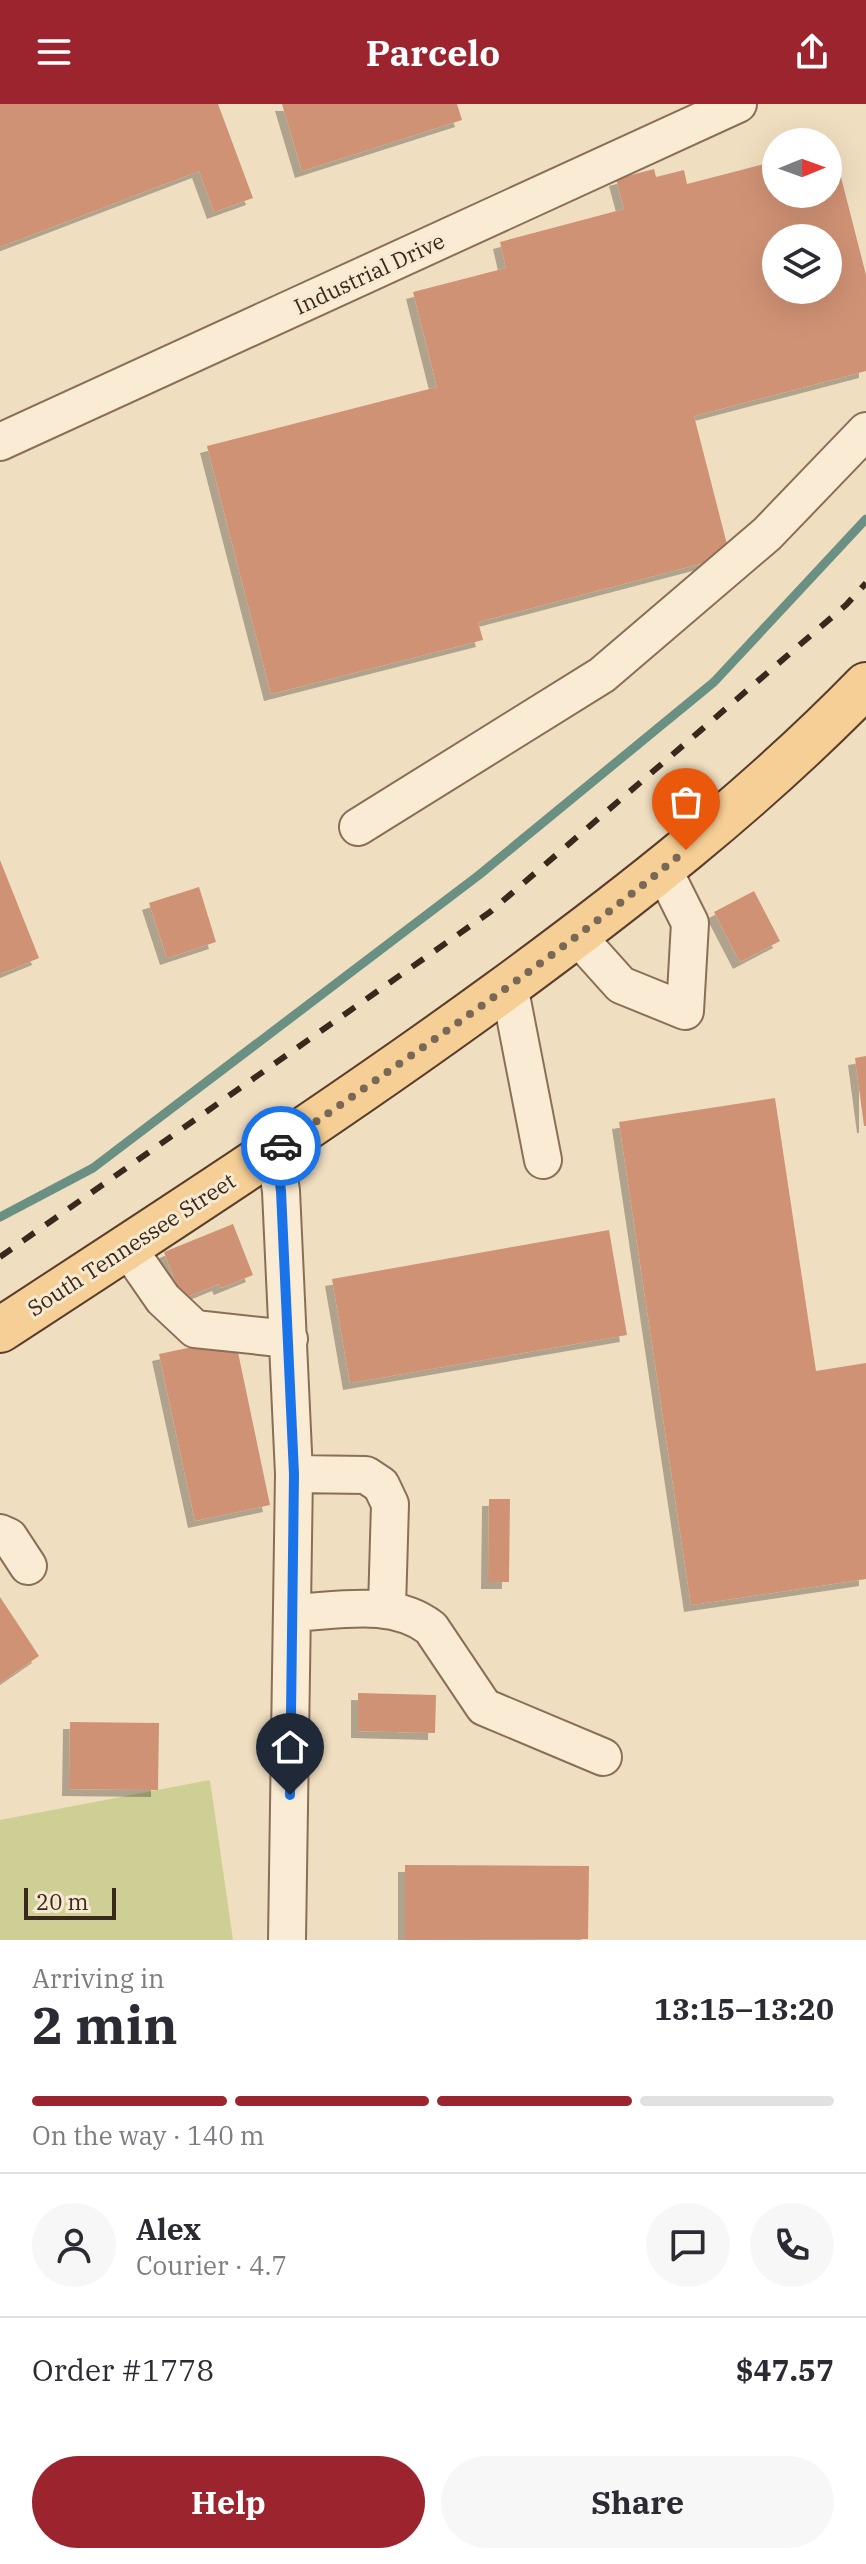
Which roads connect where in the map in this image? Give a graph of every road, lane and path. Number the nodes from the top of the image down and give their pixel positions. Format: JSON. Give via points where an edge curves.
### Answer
{"nodes":[{"id":1,"x":738,"y":104,"type":"edge"},
{"id":2,"x":866,"y":431,"type":"edge"},
{"id":3,"x":0,"y":442,"type":"edge"},
{"id":4,"x":864,"y":694,"type":"edge"},
{"id":5,"x":358,"y":827,"type":"dead end"},
{"id":6,"x":663,"y":869,"type":"junction"},
{"id":7,"x":577,"y":936,"type":"junction"},
{"id":8,"x":509,"y":985,"type":"junction"},
{"id":9,"x":275,"y":1150,"type":"junction"},
{"id":10,"x":543,"y":1160,"type":"dead end"},
{"id":11,"x":127,"y":1247,"type":"junction"},
{"id":12,"x":0,"y":1330,"type":"edge"},
{"id":13,"x":289,"y":1339,"type":"junction"},
{"id":14,"x":294,"y":1474,"type":"junction"},
{"id":15,"x":0,"y":1533,"type":"edge"},
{"id":16,"x":28,"y":1566,"type":"dead end"},
{"id":17,"x":387,"y":1608,"type":"junction"},
{"id":18,"x":292,"y":1613,"type":"junction"},
{"id":19,"x":603,"y":1757,"type":"dead end"},
{"id":20,"x":287,"y":1940,"type":"edge"}],
"edges":[{"from":1,"to":3,"type":"street","name":"Industrial Drive"},
{"from":2,"to":5,"type":"street","via":[[767,534],[602,675]]},
{"from":4,"to":6,"type":"main road","name":"South Tennessee Street"},
{"from":6,"to":7,"type":"main road","name":"South Tennessee Street"},
{"from":6,"to":7,"type":"street","via":[[690,923],[685,1011],[621,985]]},
{"from":7,"to":8,"type":"main road","name":"South Tennessee Street"},
{"from":8,"to":9,"type":"main road","name":"South Tennessee Street"},
{"from":8,"to":10,"type":"street"},
{"from":9,"to":11,"type":"main road","name":"South Tennessee Street"},
{"from":9,"to":13,"type":"street"},
{"from":11,"to":12,"type":"main road","name":"South Tennessee Street"},
{"from":11,"to":13,"type":"street","via":[[163,1299],[195,1329]]},
{"from":13,"to":14,"type":"street"},
{"from":14,"to":17,"type":"street","via":[[366,1475],[381,1485],[390,1504]]},
{"from":14,"to":18,"type":"street"},
{"from":15,"to":16,"type":"street","via":[[9,1537]]},
{"from":17,"to":18,"type":"street"},
{"from":17,"to":19,"type":"street","via":[[431,1628],[484,1707]]},
{"from":18,"to":20,"type":"street"}]}
